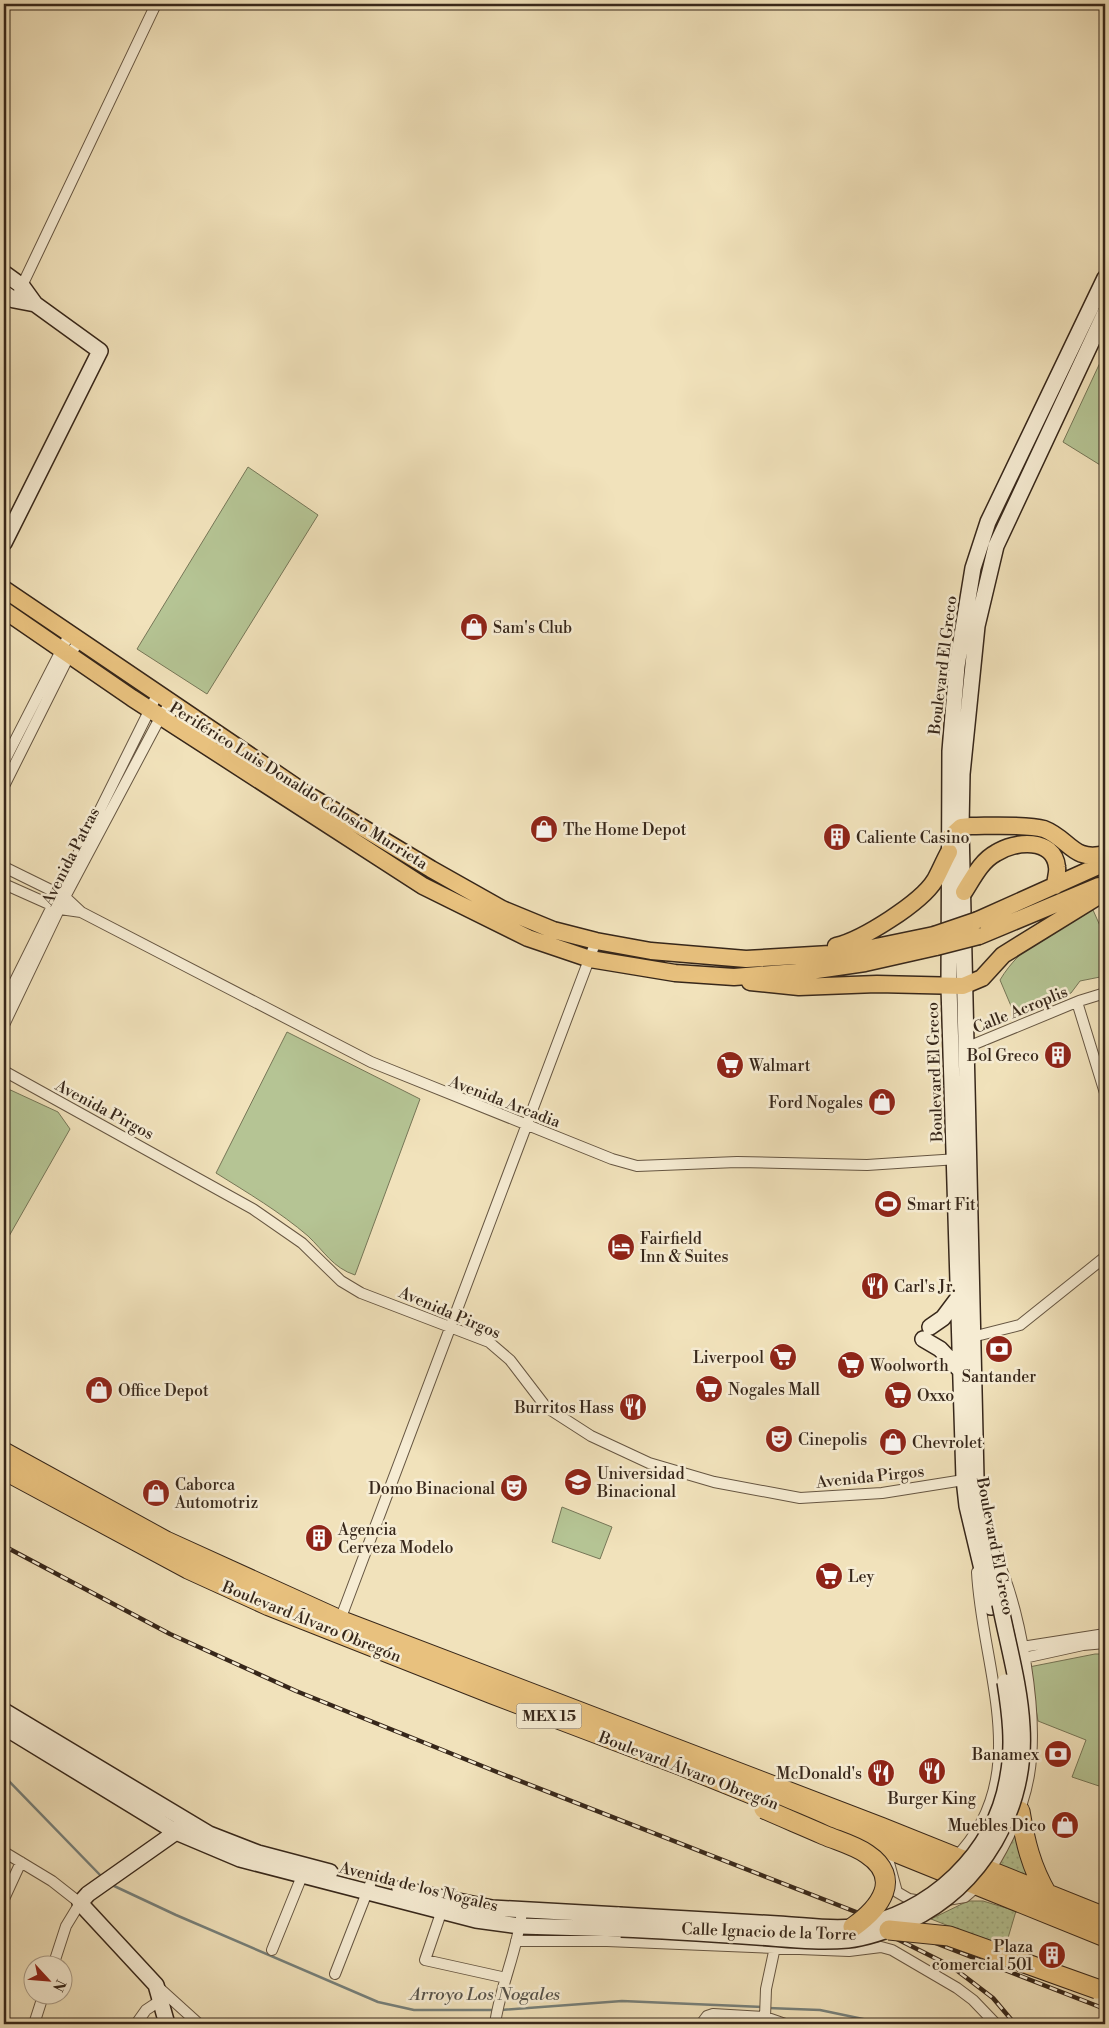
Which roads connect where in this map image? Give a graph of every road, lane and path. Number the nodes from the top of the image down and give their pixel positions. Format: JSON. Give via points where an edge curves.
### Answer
{"nodes":[{"id":1,"x":156,"y":4,"type":"edge"},
{"id":2,"x":4,"y":273,"type":"edge"},
{"id":3,"x":1105,"y":278,"type":"edge"},
{"id":4,"x":22,"y":286,"type":"junction"},
{"id":5,"x":9,"y":297,"type":"edge"},
{"id":6,"x":35,"y":304,"type":"junction"},
{"id":7,"x":1105,"y":313,"type":"edge"},
{"id":8,"x":1090,"y":327,"type":"junction"},
{"id":9,"x":4,"y":543,"type":"edge"},
{"id":10,"x":4,"y":589,"type":"edge"},
{"id":11,"x":4,"y":610,"type":"edge"},
{"id":12,"x":75,"y":636,"type":"junction"},
{"id":13,"x":65,"y":652,"type":"junction"},
{"id":14,"x":160,"y":706,"type":"junction"},
{"id":15,"x":32,"y":717,"type":"junction"},
{"id":16,"x":4,"y":762,"type":"edge"},
{"id":17,"x":4,"y":786,"type":"edge"},
{"id":18,"x":953,"y":839,"type":"junction"},
{"id":19,"x":1105,"y":854,"type":"edge"},
{"id":20,"x":1105,"y":863,"type":"edge"},
{"id":21,"x":4,"y":868,"type":"edge"},
{"id":22,"x":4,"y":884,"type":"edge"},
{"id":23,"x":1105,"y":884,"type":"edge"},
{"id":24,"x":1054,"y":886,"type":"junction"},
{"id":25,"x":964,"y":892,"type":"junction"},
{"id":26,"x":1105,"y":892,"type":"edge"},
{"id":27,"x":61,"y":895,"type":"junction"},
{"id":28,"x":55,"y":907,"type":"junction"},
{"id":29,"x":81,"y":912,"type":"junction"},
{"id":30,"x":978,"y":928,"type":"junction"},
{"id":31,"x":935,"y":941,"type":"junction"},
{"id":32,"x":596,"y":942,"type":"junction"},
{"id":33,"x":785,"y":957,"type":"junction"},
{"id":34,"x":590,"y":958,"type":"junction"},
{"id":35,"x":734,"y":977,"type":"junction"},
{"id":36,"x":956,"y":987,"type":"junction"},
{"id":37,"x":1105,"y":993,"type":"edge"},
{"id":38,"x":1082,"y":1000,"type":"junction"},
{"id":39,"x":4,"y":1003,"type":"edge"},
{"id":40,"x":4,"y":1025,"type":"edge"},
{"id":41,"x":965,"y":1048,"type":"junction"},
{"id":42,"x":4,"y":1071,"type":"edge"},
{"id":43,"x":1105,"y":1093,"type":"edge"},
{"id":44,"x":528,"y":1125,"type":"junction"},
{"id":45,"x":962,"y":1159,"type":"junction"},
{"id":46,"x":1105,"y":1257,"type":"edge"},
{"id":47,"x":958,"y":1298,"type":"junction"},
{"id":48,"x":452,"y":1326,"type":"junction"},
{"id":49,"x":966,"y":1333,"type":"junction"},
{"id":50,"x":960,"y":1370,"type":"junction"},
{"id":51,"x":4,"y":1452,"type":"edge"},
{"id":52,"x":4,"y":1470,"type":"edge"},
{"id":53,"x":970,"y":1479,"type":"junction"},
{"id":54,"x":981,"y":1540,"type":"junction"},
{"id":55,"x":340,"y":1620,"type":"junction"},
{"id":56,"x":1105,"y":1634,"type":"edge"},
{"id":57,"x":1105,"y":1643,"type":"edge"},
{"id":58,"x":1022,"y":1647,"type":"junction"},
{"id":59,"x":1024,"y":1658,"type":"junction"},
{"id":60,"x":4,"y":1711,"type":"edge"},
{"id":61,"x":4,"y":1727,"type":"edge"},
{"id":62,"x":682,"y":1766,"type":"junction"},
{"id":63,"x":1020,"y":1811,"type":"junction"},
{"id":64,"x":180,"y":1826,"type":"junction"},
{"id":65,"x":885,"y":1847,"type":"junction"},
{"id":66,"x":4,"y":1852,"type":"edge"},
{"id":67,"x":21,"y":1862,"type":"junction"},
{"id":68,"x":304,"y":1870,"type":"junction"},
{"id":69,"x":965,"y":1873,"type":"junction"},
{"id":70,"x":370,"y":1886,"type":"junction"},
{"id":71,"x":1047,"y":1894,"type":"junction"},
{"id":72,"x":4,"y":1899,"type":"edge"},
{"id":73,"x":84,"y":1899,"type":"junction"},
{"id":74,"x":442,"y":1910,"type":"junction"},
{"id":75,"x":1105,"y":1917,"type":"edge"},
{"id":76,"x":521,"y":1918,"type":"junction"},
{"id":77,"x":620,"y":1922,"type":"junction"},
{"id":78,"x":854,"y":1927,"type":"junction"},
{"id":79,"x":889,"y":1930,"type":"junction"},
{"id":80,"x":1105,"y":1937,"type":"edge"},
{"id":81,"x":516,"y":1941,"type":"junction"},
{"id":82,"x":775,"y":1947,"type":"junction"},
{"id":83,"x":272,"y":1950,"type":"dead end"},
{"id":84,"x":56,"y":1956,"type":"edge"},
{"id":85,"x":335,"y":1974,"type":"dead end"},
{"id":86,"x":506,"y":1978,"type":"junction"},
{"id":87,"x":156,"y":1985,"type":"junction"},
{"id":88,"x":1101,"y":1991,"type":"edge"},
{"id":89,"x":162,"y":2000,"type":"junction"},
{"id":90,"x":40,"y":2006,"type":"edge"},
{"id":91,"x":765,"y":2017,"type":"junction"},
{"id":92,"x":34,"y":2024,"type":"edge"},
{"id":93,"x":136,"y":2024,"type":"edge"},
{"id":94,"x":166,"y":2024,"type":"edge"},
{"id":95,"x":199,"y":2024,"type":"edge"},
{"id":96,"x":495,"y":2024,"type":"edge"},
{"id":97,"x":702,"y":2024,"type":"edge"},
{"id":98,"x":785,"y":2024,"type":"edge"},
{"id":99,"x":996,"y":2024,"type":"edge"}],
"edges":[{"from":1,"to":4,"type":"street"},
{"from":2,"to":4,"type":"main road"},
{"from":3,"to":8,"type":"main road","name":"Boulevard El Greco"},
{"from":4,"to":5,"type":"street"},
{"from":4,"to":6,"type":"main road"},
{"from":5,"to":6,"type":"main road"},
{"from":6,"to":9,"type":"main road","via":[[100,351]]},
{"from":7,"to":8,"type":"main road","name":"Boulevard El Greco"},
{"from":8,"to":18,"type":"main road","name":"Boulevard El Greco","via":[[989,569],[977,626]]},
{"from":10,"to":12,"type":"main road","name":"Periférico Luis Donaldo Colosio Murrieta"},
{"from":11,"to":13,"type":"main road","name":"Periférico Luis Donaldo Colosio Murrieta"},
{"from":12,"to":13,"type":"street"},
{"from":12,"to":14,"type":"main road","name":"Periférico Luis Donaldo Colosio Murrieta"},
{"from":13,"to":14,"type":"main road","name":"Periférico Luis Donaldo Colosio Murrieta"},
{"from":13,"to":15,"type":"street"},
{"from":14,"to":27,"type":"street","name":"Avenida Patras"},
{"from":14,"to":32,"type":"main road","name":"Periférico Luis Donaldo Colosio Murrieta","via":[[438,874],[502,909],[554,930]]},
{"from":14,"to":34,"type":"main road","name":"Periférico Luis Donaldo Colosio Murrieta","via":[[423,886],[528,938]]},
{"from":15,"to":16,"type":"street"},
{"from":15,"to":17,"type":"street"},
{"from":18,"to":19,"type":"main road","via":[[1043,829],[1086,857]]},
{"from":18,"to":25,"type":"main road","name":"Boulevard El Greco"},
{"from":18,"to":33,"type":"main road","via":[[934,881],[920,896],[860,938]]},
{"from":18,"to":36,"type":"main road","name":"Boulevard El Greco"},
{"from":20,"to":24,"type":"main road","name":"Periférico Luis Donaldo Colosio Murrieta"},
{"from":21,"to":27,"type":"street","name":"Avenida Arcadia"},
{"from":22,"to":28,"type":"street","name":"Avenida Arcadia"},
{"from":23,"to":30,"type":"main road","name":"Periférico Luis Donaldo Colosio Murrieta"},
{"from":24,"to":25,"type":"main road","via":[[1057,868],[1052,854],[1038,845],[1027,843],[1010,846],[992,856],[981,866]]},
{"from":24,"to":30,"type":"main road","name":"Periférico Luis Donaldo Colosio Murrieta"},
{"from":25,"to":36,"type":"main road","name":"Boulevard El Greco"},
{"from":26,"to":36,"type":"main road","via":[[1003,955],[982,978]]},
{"from":27,"to":28,"type":"street","name":"Avenida Patras"},
{"from":27,"to":29,"type":"street","name":"Avenida Arcadia"},
{"from":28,"to":29,"type":"street","name":"Avenida Arcadia"},
{"from":28,"to":39,"type":"street","name":"Avenida Patras"},
{"from":28,"to":40,"type":"street","name":"Avenida Patras"},
{"from":29,"to":44,"type":"street","name":"Avenida Arcadia","via":[[371,1062]]},
{"from":30,"to":31,"type":"main road","name":"Periférico Luis Donaldo Colosio Murrieta","bridge":true},
{"from":31,"to":33,"type":"main road","name":"Periférico Luis Donaldo Colosio Murrieta","via":[[847,953]]},
{"from":31,"to":35,"type":"main road","name":"Periférico Luis Donaldo Colosio Murrieta","via":[[865,964]]},
{"from":32,"to":33,"type":"main road","name":"Periférico Luis Donaldo Colosio Murrieta","via":[[652,951],[746,959]]},
{"from":32,"to":34,"type":"street"},
{"from":34,"to":35,"type":"main road","name":"Periférico Luis Donaldo Colosio Murrieta","via":[[675,973]]},
{"from":34,"to":44,"type":"street"},
{"from":35,"to":36,"type":"main road","via":[[799,987],[877,984]]},
{"from":36,"to":41,"type":"main road","name":"Boulevard El Greco"},
{"from":36,"to":45,"type":"main road","name":"Boulevard El Greco"},
{"from":37,"to":38,"type":"street","name":"Calle Acroplis"},
{"from":38,"to":41,"type":"street","name":"Calle Acroplis"},
{"from":38,"to":43,"type":"street"},
{"from":41,"to":45,"type":"main road","name":"Boulevard El Greco"},
{"from":42,"to":48,"type":"street","name":"Avenida Pirgos","via":[[253,1209],[302,1243],[325,1268],[355,1289]]},
{"from":44,"to":45,"type":"street","name":"Avenida Arcadia","via":[[637,1166],[737,1162],[867,1165]]},
{"from":44,"to":48,"type":"street"},
{"from":45,"to":47,"type":"main road","name":"Boulevard El Greco"},
{"from":45,"to":49,"type":"main road","name":"Boulevard El Greco"},
{"from":46,"to":49,"type":"street","via":[[1020,1325]]},
{"from":47,"to":49,"type":"main road","name":"Boulevard El Greco"},
{"from":47,"to":50,"type":"main road","via":[[927,1333]]},
{"from":48,"to":53,"type":"street","name":"Avenida Pirgos","via":[[502,1350],[546,1407],[591,1436],[673,1471],[768,1493],[814,1498],[882,1493]]},
{"from":48,"to":55,"type":"street"},
{"from":49,"to":50,"type":"main road","name":"Boulevard El Greco"},
{"from":49,"to":53,"type":"main road","name":"Boulevard El Greco"},
{"from":50,"to":53,"type":"main road","name":"Boulevard El Greco"},
{"from":51,"to":55,"type":"highway","name":"Boulevard Álvaro Obregón","number":"MEX 15","via":[[166,1541]]},
{"from":52,"to":62,"type":"highway","name":"Boulevard Álvaro Obregón","number":"MEX 15","via":[[188,1570],[269,1606]]},
{"from":53,"to":54,"type":"main road","name":"Boulevard El Greco"},
{"from":54,"to":58,"type":"street","via":[[1006,1581]]},
{"from":54,"to":69,"type":"street","via":[[978,1589],[1000,1750],[998,1772],[987,1812],[965,1847]]},
{"from":54,"to":69,"type":"main road","name":"Boulevard El Greco","bridge":true,"via":[[996,1606],[1010,1724],[1008,1777],[991,1828]]},
{"from":55,"to":69,"type":"highway","name":"Boulevard Álvaro Obregón","number":"MEX 15"},
{"from":56,"to":58,"type":"street"},
{"from":57,"to":59,"type":"street"},
{"from":58,"to":59,"type":"street"},
{"from":59,"to":63,"type":"street","via":[[1032,1751]]},
{"from":60,"to":64,"type":"main road","name":"Avenida de los Nogales"},
{"from":61,"to":64,"type":"main road","name":"Avenida de los Nogales"},
{"from":62,"to":65,"type":"highway","name":"Boulevard Álvaro Obregón","number":"MEX 15"},
{"from":62,"to":78,"type":"highway","bridge":true,"via":[[706,1785],[866,1853],[879,1866],[885,1884],[883,1897],[872,1913]]},
{"from":63,"to":69,"type":"street"},
{"from":63,"to":71,"type":"highway","via":[[1029,1858]]},
{"from":64,"to":68,"type":"main road","name":"Avenida de los Nogales","via":[[240,1859]]},
{"from":64,"to":73,"type":"main road"},
{"from":65,"to":69,"type":"highway","name":"Boulevard Álvaro Obregón","number":"MEX 15"},
{"from":65,"to":69,"type":"street","via":[[894,1888],[909,1899],[938,1902],[960,1899]]},
{"from":66,"to":67,"type":"street"},
{"from":67,"to":72,"type":"street"},
{"from":67,"to":73,"type":"street"},
{"from":68,"to":70,"type":"main road","name":"Avenida de los Nogales"},
{"from":68,"to":83,"type":"street"},
{"from":69,"to":71,"type":"highway","name":"Boulevard Álvaro Obregón","number":"MEX 15"},
{"from":69,"to":78,"type":"main road","name":"Avenida de los Nogales","bridge":true,"via":[[913,1908]]},
{"from":69,"to":79,"type":"main road","name":"Avenida de los Nogales","bridge":true,"via":[[941,1903]]},
{"from":69,"to":80,"type":"highway","name":"Boulevard Álvaro Obregón","number":"MEX 15"},
{"from":70,"to":74,"type":"main road","name":"Avenida de los Nogales"},
{"from":70,"to":76,"type":"main road","name":"Avenida de los Nogales"},
{"from":70,"to":85,"type":"street"},
{"from":71,"to":75,"type":"highway","name":"Boulevard Álvaro Obregón","number":"MEX 15"},
{"from":73,"to":84,"type":"street","via":[[66,1926]]},
{"from":73,"to":87,"type":"main road"},
{"from":74,"to":76,"type":"main road","name":"Avenida de los Nogales","via":[[476,1920]]},
{"from":74,"to":86,"type":"street","via":[[424,1960]]},
{"from":76,"to":77,"type":"main road","name":"Avenida de los Nogales"},
{"from":76,"to":81,"type":"street"},
{"from":77,"to":78,"type":"main road","name":"Avenida de los Nogales","bridge":true},
{"from":77,"to":79,"type":"main road","name":"Avenida de los Nogales","bridge":true,"via":[[832,1941]]},
{"from":79,"to":88,"type":"highway","bridge":true,"via":[[956,1938]]},
{"from":81,"to":82,"type":"street","name":"Calle Ignacio de la Torre"},
{"from":81,"to":86,"type":"street"},
{"from":82,"to":91,"type":"street","via":[[766,1989]]},
{"from":82,"to":99,"type":"street","name":"Calle Ignacio de la Torre","via":[[849,1951],[881,1947],[892,1950],[957,1988]]},
{"from":86,"to":96,"type":"street"},
{"from":87,"to":89,"type":"main road"},
{"from":87,"to":95,"type":"street"},
{"from":89,"to":93,"type":"street","via":[[146,2010]]},
{"from":89,"to":94,"type":"main road"},
{"from":90,"to":92,"type":"street"},
{"from":91,"to":97,"type":"street","via":[[713,2014],[707,2016]]},
{"from":91,"to":98,"type":"street"}]}
